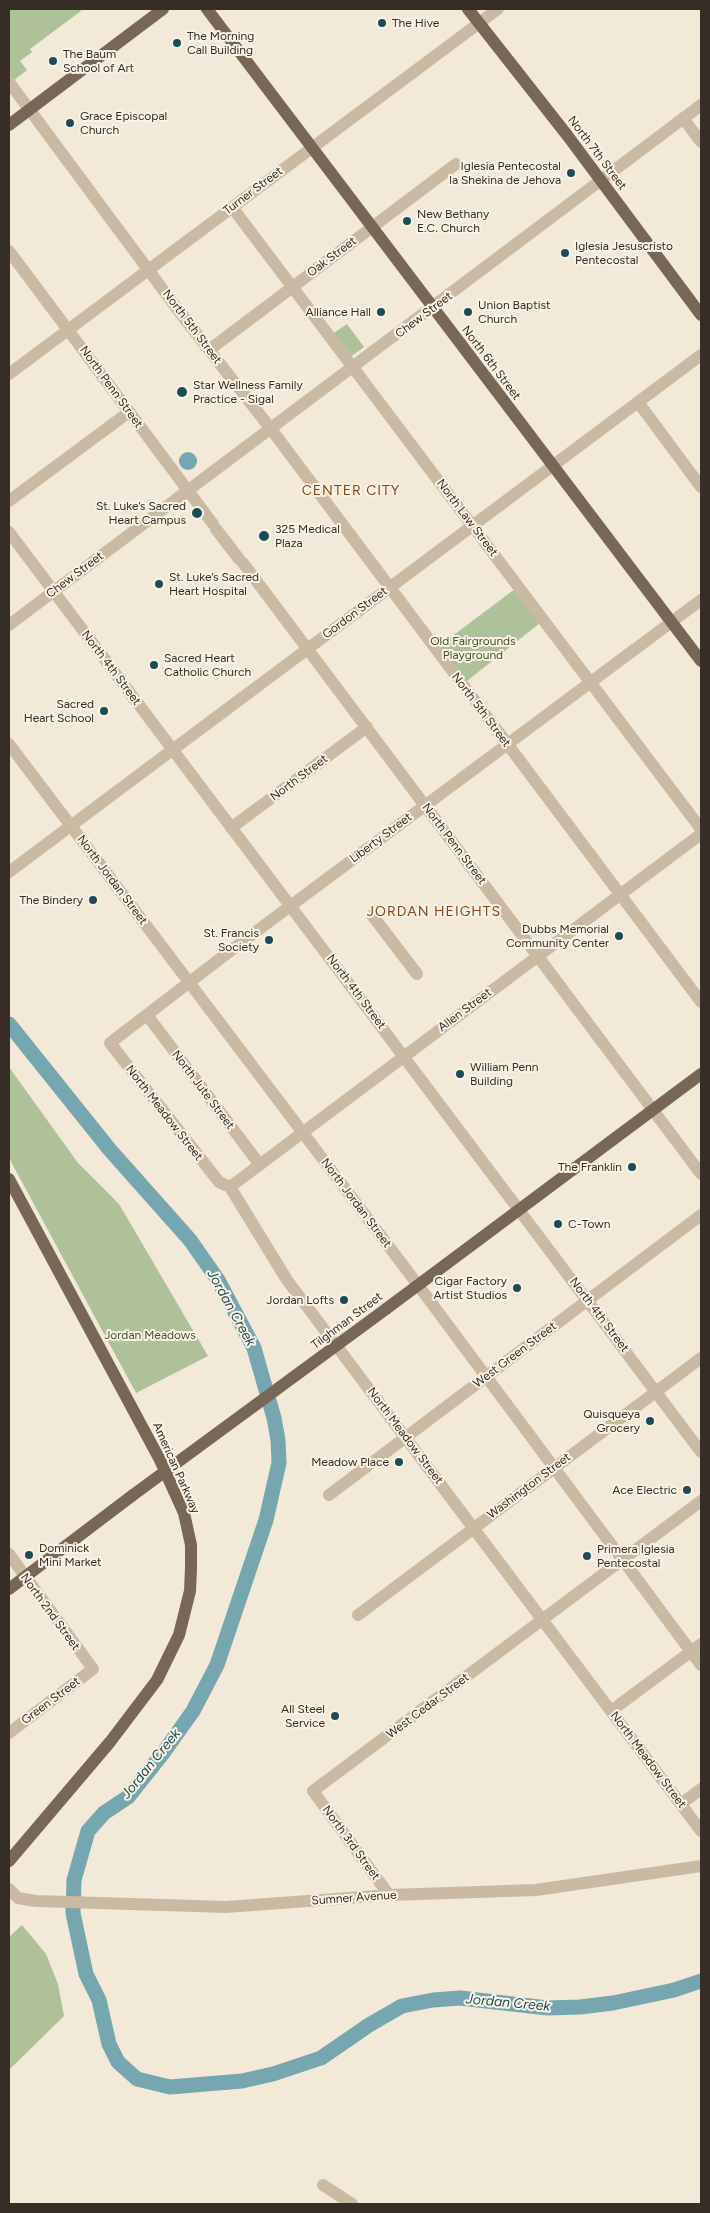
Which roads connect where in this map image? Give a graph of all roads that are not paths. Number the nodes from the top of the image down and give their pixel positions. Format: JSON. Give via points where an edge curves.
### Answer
{"nodes":[{"id":1,"x":163,"y":9,"type":"edge"},
{"id":2,"x":207,"y":9,"type":"edge"},
{"id":3,"x":468,"y":9,"type":"edge"},
{"id":4,"x":498,"y":9,"type":"edge"},
{"id":5,"x":479,"y":23,"type":"junction"},
{"id":6,"x":9,"y":82,"type":"edge"},
{"id":7,"x":701,"y":105,"type":"edge"},
{"id":8,"x":29,"y":110,"type":"junction"},
{"id":9,"x":684,"y":118,"type":"junction"},
{"id":10,"x":9,"y":125,"type":"edge"},
{"id":11,"x":701,"y":142,"type":"edge"},
{"id":12,"x":312,"y":147,"type":"junction"},
{"id":13,"x":456,"y":164,"type":"dead end"},
{"id":14,"x":601,"y":181,"type":"junction"},
{"id":15,"x":232,"y":207,"type":"junction"},
{"id":16,"x":372,"y":227,"type":"junction"},
{"id":17,"x":9,"y":251,"type":"edge"},
{"id":18,"x":149,"y":270,"type":"junction"},
{"id":19,"x":292,"y":286,"type":"junction"},
{"id":20,"x":433,"y":308,"type":"junction"},
{"id":21,"x":701,"y":315,"type":"edge"},
{"id":22,"x":67,"y":330,"type":"junction"},
{"id":23,"x":209,"y":350,"type":"junction"},
{"id":24,"x":701,"y":355,"type":"edge"},
{"id":25,"x":353,"y":368,"type":"junction"},
{"id":26,"x":9,"y":374,"type":"edge"},
{"id":27,"x":638,"y":402,"type":"junction"},
{"id":28,"x":129,"y":412,"type":"junction"},
{"id":29,"x":270,"y":429,"type":"junction"},
{"id":30,"x":552,"y":466,"type":"junction"},
{"id":31,"x":701,"y":487,"type":"edge"},
{"id":32,"x":188,"y":491,"type":"junction"},
{"id":33,"x":9,"y":501,"type":"edge"},
{"id":34,"x":473,"y":525,"type":"junction"},
{"id":35,"x":9,"y":532,"type":"edge"},
{"id":36,"x":389,"y":588,"type":"junction"},
{"id":37,"x":54,"y":591,"type":"junction"},
{"id":38,"x":701,"y":600,"type":"edge"},
{"id":39,"x":672,"y":622,"type":"junction"},
{"id":40,"x":9,"y":625,"type":"edge"},
{"id":41,"x":308,"y":649,"type":"junction"},
{"id":42,"x":701,"y":661,"type":"edge"},
{"id":43,"x":591,"y":682,"type":"junction"},
{"id":44,"x":367,"y":727,"type":"junction"},
{"id":45,"x":9,"y":744,"type":"edge"},
{"id":46,"x":507,"y":745,"type":"junction"},
{"id":47,"x":172,"y":750,"type":"junction"},
{"id":48,"x":425,"y":805,"type":"junction"},
{"id":49,"x":71,"y":826,"type":"junction"},
{"id":50,"x":232,"y":828,"type":"junction"},
{"id":51,"x":701,"y":829,"type":"edge"},
{"id":52,"x":701,"y":834,"type":"edge"},
{"id":53,"x":9,"y":872,"type":"edge"},
{"id":54,"x":620,"y":894,"type":"junction"},
{"id":55,"x":290,"y":906,"type":"junction"},
{"id":56,"x":372,"y":914,"type":"dead end"},
{"id":57,"x":538,"y":956,"type":"junction"},
{"id":58,"x":417,"y":974,"type":"dead end"},
{"id":59,"x":188,"y":983,"type":"junction"},
{"id":60,"x":701,"y":1002,"type":"edge"},
{"id":61,"x":147,"y":1014,"type":"junction"},
{"id":62,"x":110,"y":1043,"type":"joint"},
{"id":63,"x":404,"y":1056,"type":"junction"},
{"id":64,"x":701,"y":1074,"type":"edge"},
{"id":65,"x":653,"y":1110,"type":"junction"},
{"id":66,"x":302,"y":1133,"type":"junction"},
{"id":67,"x":260,"y":1165,"type":"junction"},
{"id":68,"x":701,"y":1174,"type":"edge"},
{"id":69,"x":9,"y":1179,"type":"edge"},
{"id":70,"x":230,"y":1187,"type":"junction"},
{"id":71,"x":520,"y":1210,"type":"junction"},
{"id":72,"x":701,"y":1215,"type":"edge"},
{"id":73,"x":418,"y":1285,"type":"junction"},
{"id":74,"x":588,"y":1300,"type":"junction"},
{"id":75,"x":701,"y":1358,"type":"edge"},
{"id":76,"x":486,"y":1376,"type":"junction"},
{"id":77,"x":656,"y":1390,"type":"junction"},
{"id":78,"x":406,"y":1437,"type":"junction"},
{"id":79,"x":701,"y":1452,"type":"edge"},
{"id":80,"x":554,"y":1467,"type":"junction"},
{"id":81,"x":329,"y":1495,"type":"dead end"},
{"id":82,"x":701,"y":1501,"type":"edge"},
{"id":83,"x":474,"y":1528,"type":"junction"},
{"id":84,"x":9,"y":1554,"type":"edge"},
{"id":85,"x":622,"y":1559,"type":"junction"},
{"id":86,"x":24,"y":1578,"type":"junction"},
{"id":87,"x":9,"y":1589,"type":"edge"},
{"id":88,"x":358,"y":1615,"type":"dead end"},
{"id":89,"x":542,"y":1620,"type":"junction"},
{"id":90,"x":696,"y":1648,"type":"edge"},
{"id":91,"x":701,"y":1665,"type":"edge"},
{"id":92,"x":92,"y":1669,"type":"joint"},
{"id":93,"x":611,"y":1711,"type":"junction"},
{"id":94,"x":9,"y":1733,"type":"edge"},
{"id":95,"x":701,"y":1789,"type":"edge"},
{"id":96,"x":312,"y":1791,"type":"joint"},
{"id":97,"x":681,"y":1804,"type":"junction"},
{"id":98,"x":701,"y":1831,"type":"edge"},
{"id":99,"x":9,"y":1861,"type":"edge"},
{"id":100,"x":701,"y":1866,"type":"edge"},
{"id":101,"x":9,"y":1889,"type":"edge"},
{"id":102,"x":389,"y":1895,"type":"junction"},
{"id":103,"x":324,"y":2185,"type":"dead end"},
{"id":104,"x":352,"y":2204,"type":"edge"}],
"edges":[{"from":1,"to":8,"type":"main road"},
{"from":2,"to":12,"type":"main road","name":"North 6th Street"},
{"from":3,"to":5,"type":"main road","name":"North 7th Street"},
{"from":4,"to":5,"type":"street","name":"Turner Street"},
{"from":5,"to":12,"type":"street","name":"Turner Street"},
{"from":5,"to":14,"type":"main road","name":"North 7th Street"},
{"from":6,"to":8,"type":"street","name":"North 5th Street"},
{"from":7,"to":9,"type":"street","name":"Chew Street"},
{"from":8,"to":10,"type":"main road"},
{"from":8,"to":18,"type":"street","name":"North 5th Street"},
{"from":9,"to":11,"type":"street"},
{"from":9,"to":14,"type":"street","name":"Chew Street"},
{"from":12,"to":15,"type":"street","name":"Turner Street"},
{"from":12,"to":16,"type":"main road","name":"North 6th Street"},
{"from":13,"to":16,"type":"street","name":"Oak Street"},
{"from":14,"to":20,"type":"street","name":"Chew Street"},
{"from":14,"to":21,"type":"main road","name":"North 7th Street"},
{"from":15,"to":18,"type":"street","name":"Turner Street"},
{"from":15,"to":19,"type":"street","name":"North Law Street"},
{"from":16,"to":19,"type":"street","name":"Oak Street"},
{"from":16,"to":20,"type":"main road","name":"North 6th Street"},
{"from":17,"to":22,"type":"street","name":"North Penn Street"},
{"from":18,"to":22,"type":"street","name":"Turner Street"},
{"from":18,"to":23,"type":"street","name":"North 5th Street"},
{"from":19,"to":23,"type":"street","name":"Oak Street"},
{"from":19,"to":25,"type":"street","name":"North Law Street"},
{"from":20,"to":25,"type":"street","name":"Chew Street"},
{"from":20,"to":30,"type":"main road","name":"North 6th Street"},
{"from":22,"to":26,"type":"street","name":"Turner Street"},
{"from":22,"to":28,"type":"street","name":"North Penn Street"},
{"from":23,"to":29,"type":"street","name":"North 5th Street"},
{"from":24,"to":27,"type":"street","name":"Gordon Street"},
{"from":25,"to":29,"type":"street","name":"Chew Street"},
{"from":25,"to":34,"type":"street","name":"North Law Street"},
{"from":27,"to":30,"type":"street","name":"Gordon Street"},
{"from":27,"to":31,"type":"street"},
{"from":28,"to":32,"type":"street","name":"North Penn Street"},
{"from":28,"to":33,"type":"street"},
{"from":29,"to":32,"type":"street","name":"Chew Street"},
{"from":29,"to":36,"type":"street","name":"North 5th Street"},
{"from":30,"to":34,"type":"street","name":"Gordon Street"},
{"from":30,"to":39,"type":"main road","name":"North 6th Street"},
{"from":32,"to":37,"type":"street","name":"Chew Street"},
{"from":32,"to":41,"type":"street","name":"North Penn Street"},
{"from":34,"to":36,"type":"street","name":"Gordon Street"},
{"from":34,"to":43,"type":"street","name":"North Law Street"},
{"from":35,"to":37,"type":"street","name":"North 4th Street"},
{"from":36,"to":41,"type":"street","name":"Gordon Street"},
{"from":36,"to":46,"type":"street","name":"North 5th Street"},
{"from":37,"to":40,"type":"street","name":"Chew Street"},
{"from":37,"to":47,"type":"street","name":"North 4th Street"},
{"from":38,"to":39,"type":"street","name":"Liberty Street"},
{"from":39,"to":42,"type":"main road","name":"North 6th Street"},
{"from":39,"to":43,"type":"street","name":"Liberty Street"},
{"from":41,"to":44,"type":"street","name":"North Penn Street"},
{"from":41,"to":47,"type":"street","name":"Gordon Street"},
{"from":43,"to":46,"type":"street","name":"Liberty Street"},
{"from":43,"to":51,"type":"street","name":"North Law Street"},
{"from":44,"to":48,"type":"street","name":"North Penn Street"},
{"from":44,"to":50,"type":"street","name":"North Street"},
{"from":45,"to":49,"type":"street","name":"North Jordan Street"},
{"from":46,"to":48,"type":"street","name":"Liberty Street"},
{"from":46,"to":54,"type":"street","name":"North 5th Street"},
{"from":47,"to":49,"type":"street","name":"Gordon Street"},
{"from":47,"to":50,"type":"street","name":"North 4th Street"},
{"from":48,"to":55,"type":"street","name":"Liberty Street"},
{"from":48,"to":57,"type":"street","name":"North Penn Street"},
{"from":49,"to":53,"type":"street","name":"Gordon Street"},
{"from":49,"to":59,"type":"street","name":"North Jordan Street"},
{"from":50,"to":55,"type":"street","name":"North 4th Street"},
{"from":52,"to":54,"type":"street","name":"Allen Street"},
{"from":54,"to":57,"type":"street","name":"Allen Street"},
{"from":54,"to":60,"type":"street","name":"North 5th Street"},
{"from":55,"to":59,"type":"street","name":"Liberty Street"},
{"from":55,"to":63,"type":"street","name":"North 4th Street"},
{"from":56,"to":58,"type":"street"},
{"from":57,"to":63,"type":"street","name":"Allen Street"},
{"from":57,"to":65,"type":"street","name":"North Penn Street"},
{"from":59,"to":61,"type":"street","name":"Liberty Street"},
{"from":59,"to":66,"type":"street","name":"North Jordan Street"},
{"from":61,"to":62,"type":"street","name":"Liberty Street"},
{"from":61,"to":67,"type":"street","name":"North Jute Street"},
{"from":62,"to":70,"type":"street","name":"North Meadow Street","via":[[219,1182]]},
{"from":63,"to":66,"type":"street","name":"Allen Street"},
{"from":63,"to":71,"type":"street","name":"North 4th Street"},
{"from":64,"to":65,"type":"main road","name":"Tilghman Street"},
{"from":65,"to":68,"type":"street","name":"North Penn Street"},
{"from":65,"to":71,"type":"main road","name":"Tilghman Street"},
{"from":66,"to":67,"type":"street","name":"Allen Street"},
{"from":66,"to":73,"type":"street","name":"North Jordan Street"},
{"from":67,"to":70,"type":"street","name":"Allen Street"},
{"from":69,"to":99,"type":"main road","name":"American Parkway","via":[[160,1460],[184,1514],[191,1568],[179,1636],[157,1680],[110,1742]]},
{"from":70,"to":78,"type":"street","name":"North Meadow Street","via":[[287,1280]]},
{"from":71,"to":73,"type":"main road","name":"Tilghman Street"},
{"from":71,"to":74,"type":"street","name":"North 4th Street"},
{"from":72,"to":74,"type":"street","name":"West Green Street"},
{"from":73,"to":76,"type":"street","name":"North Jordan Street"},
{"from":73,"to":86,"type":"main road","name":"Tilghman Street","bridge":true},
{"from":74,"to":76,"type":"street","name":"West Green Street"},
{"from":74,"to":77,"type":"street","name":"North 4th Street"},
{"from":75,"to":77,"type":"street","name":"Washington Street"},
{"from":76,"to":78,"type":"street","name":"West Green Street"},
{"from":76,"to":80,"type":"street","name":"North Jordan Street"},
{"from":77,"to":79,"type":"street","name":"North 4th Street"},
{"from":77,"to":80,"type":"street","name":"Washington Street"},
{"from":78,"to":81,"type":"street","name":"West Green Street"},
{"from":78,"to":83,"type":"street","name":"North Meadow Street"},
{"from":80,"to":83,"type":"street","name":"Washington Street"},
{"from":80,"to":85,"type":"street","name":"North Jordan Street"},
{"from":82,"to":85,"type":"street","name":"West Cedar Street"},
{"from":83,"to":88,"type":"street","name":"Washington Street"},
{"from":83,"to":89,"type":"street","name":"North Meadow Street"},
{"from":84,"to":86,"type":"street","name":"North 2nd Street"},
{"from":85,"to":89,"type":"street","name":"West Cedar Street"},
{"from":85,"to":90,"type":"street","name":"North Jordan Street"},
{"from":86,"to":87,"type":"main road","name":"Tilghman Street"},
{"from":86,"to":92,"type":"street","name":"North 2nd Street"},
{"from":89,"to":93,"type":"street","name":"North Meadow Street"},
{"from":89,"to":96,"type":"street","name":"West Cedar Street"},
{"from":90,"to":91,"type":"street","name":"North Jordan Street"},
{"from":90,"to":93,"type":"street"},
{"from":92,"to":94,"type":"street","name":"Green Street"},
{"from":93,"to":97,"type":"street","name":"North Meadow Street"},
{"from":95,"to":97,"type":"street"},
{"from":96,"to":102,"type":"street","name":"North 3rd Street"},
{"from":97,"to":98,"type":"street","name":"North Meadow Street"},
{"from":100,"to":102,"type":"street","name":"Sumner Avenue","via":[[536,1890]]},
{"from":101,"to":102,"type":"street","name":"Sumner Avenue","via":[[25,1900],[226,1907]]},
{"from":103,"to":104,"type":"street"}]}
